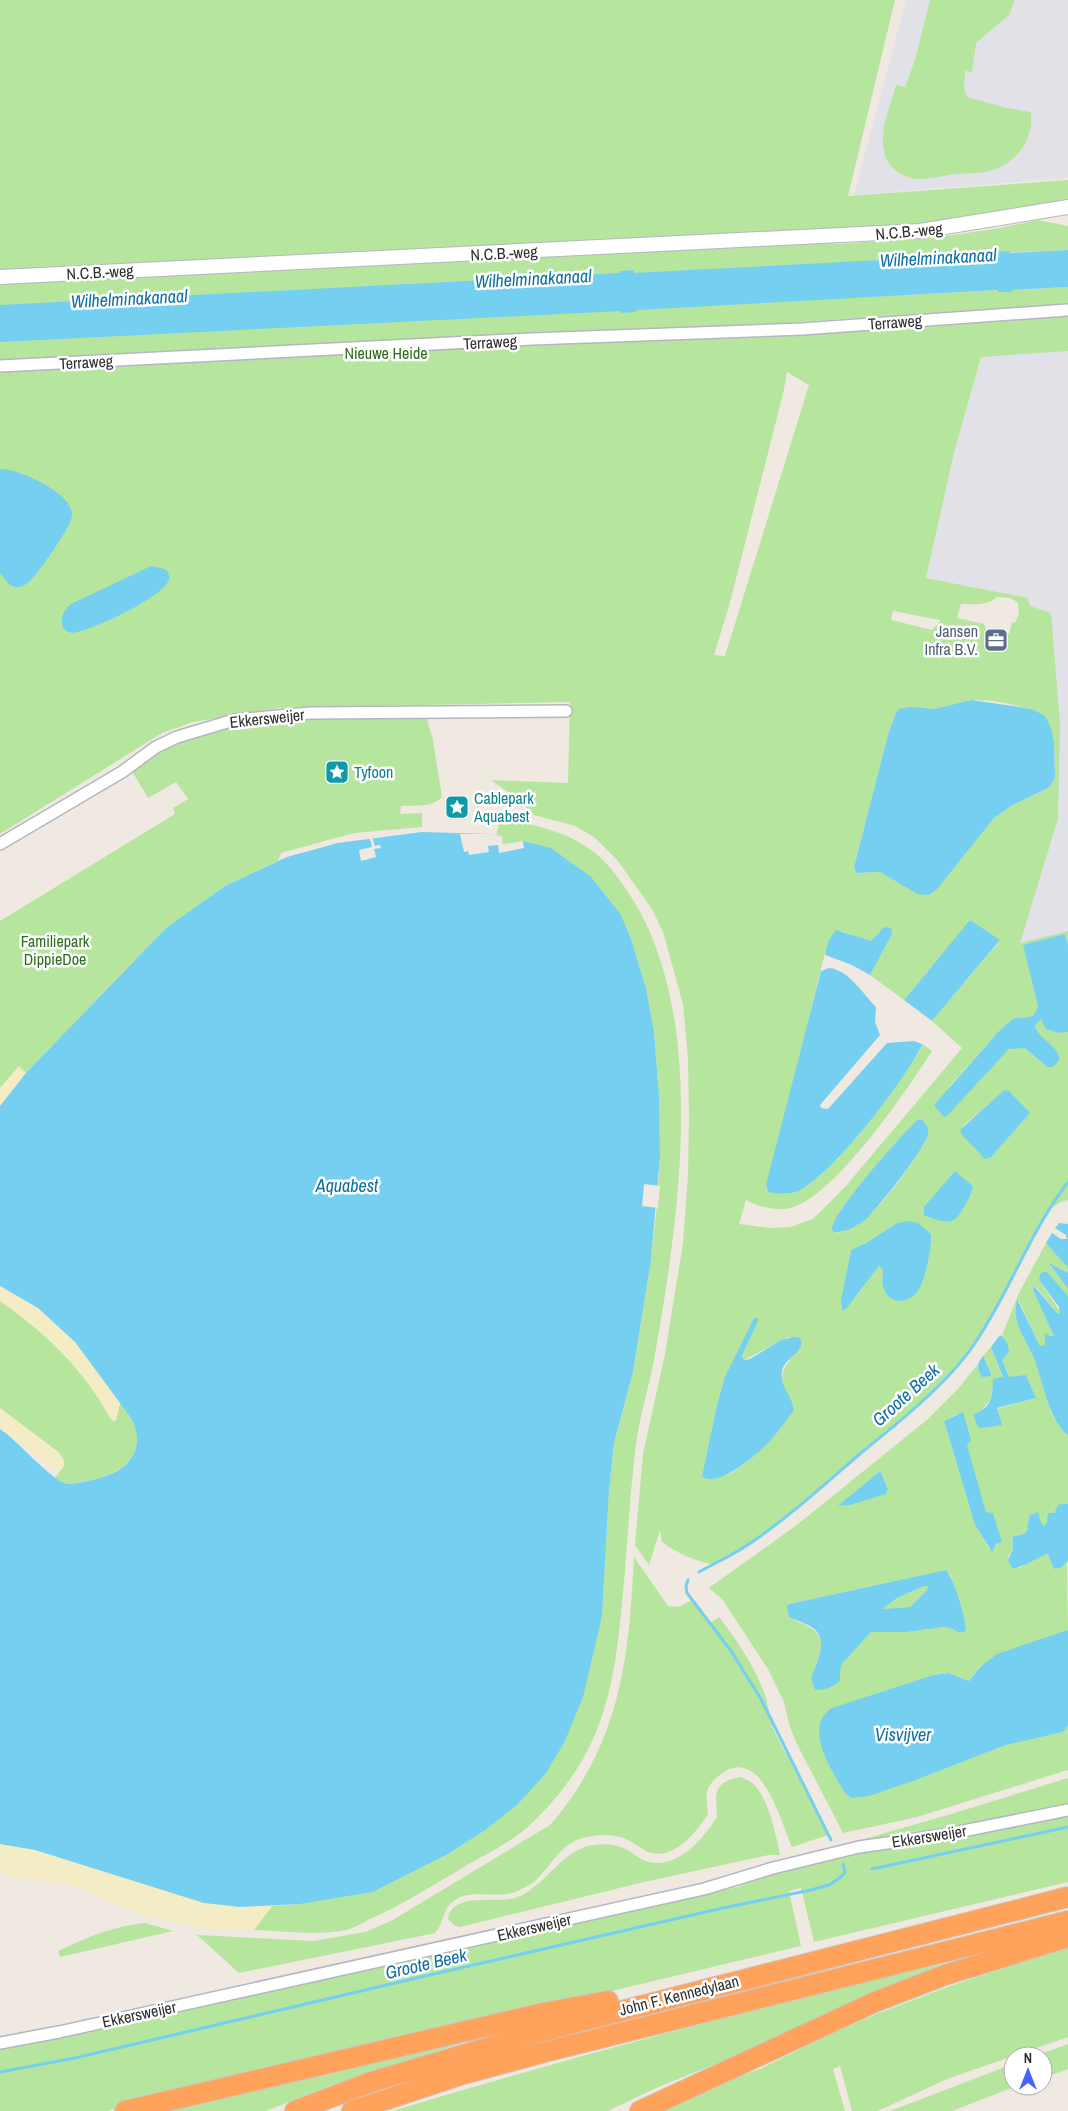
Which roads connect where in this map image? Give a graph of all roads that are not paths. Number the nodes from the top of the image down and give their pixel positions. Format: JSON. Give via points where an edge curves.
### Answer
{"nodes":[{"id":1,"x":1068,"y":207,"type":"edge"},
{"id":2,"x":0,"y":277,"type":"edge"},
{"id":3,"x":1068,"y":310,"type":"edge"},
{"id":4,"x":0,"y":366,"type":"edge"},
{"id":5,"x":566,"y":711,"type":"dead end"},
{"id":6,"x":0,"y":844,"type":"edge"},
{"id":7,"x":1068,"y":1810,"type":"edge"},
{"id":8,"x":1068,"y":1897,"type":"edge"},
{"id":9,"x":1068,"y":1921,"type":"edge"},
{"id":10,"x":1068,"y":1937,"type":"edge"},
{"id":11,"x":758,"y":1975,"type":"junction"},
{"id":12,"x":0,"y":2043,"type":"edge"},
{"id":13,"x":125,"y":2111,"type":"edge"},
{"id":14,"x":295,"y":2111,"type":"edge"},
{"id":15,"x":352,"y":2111,"type":"edge"},
{"id":16,"x":640,"y":2111,"type":"edge"}],
"edges":[{"from":1,"to":2,"type":"street","name":"N.C.B.-weg","via":[[920,231],[845,236]]},
{"from":3,"to":4,"type":"street","name":"Terraweg","via":[[802,329]]},
{"from":5,"to":6,"type":"street","name":"Ekkersweijer","via":[[310,713],[234,720],[177,736],[156,747],[122,772]]},
{"from":7,"to":12,"type":"street","name":"Ekkersweijer","via":[[943,1835],[859,1847],[686,1894]]},
{"from":8,"to":11,"type":"highway","name":"John F. Kennedylaan"},
{"from":9,"to":15,"type":"highway","name":"John F. Kennedylaan","via":[[549,2050]]},
{"from":10,"to":16,"type":"highway","via":[[945,1975],[876,2002]]},
{"from":11,"to":13,"type":"highway","via":[[543,2013]]},
{"from":11,"to":14,"type":"highway","name":"John F. Kennedylaan","via":[[464,2054],[371,2082]]}]}
